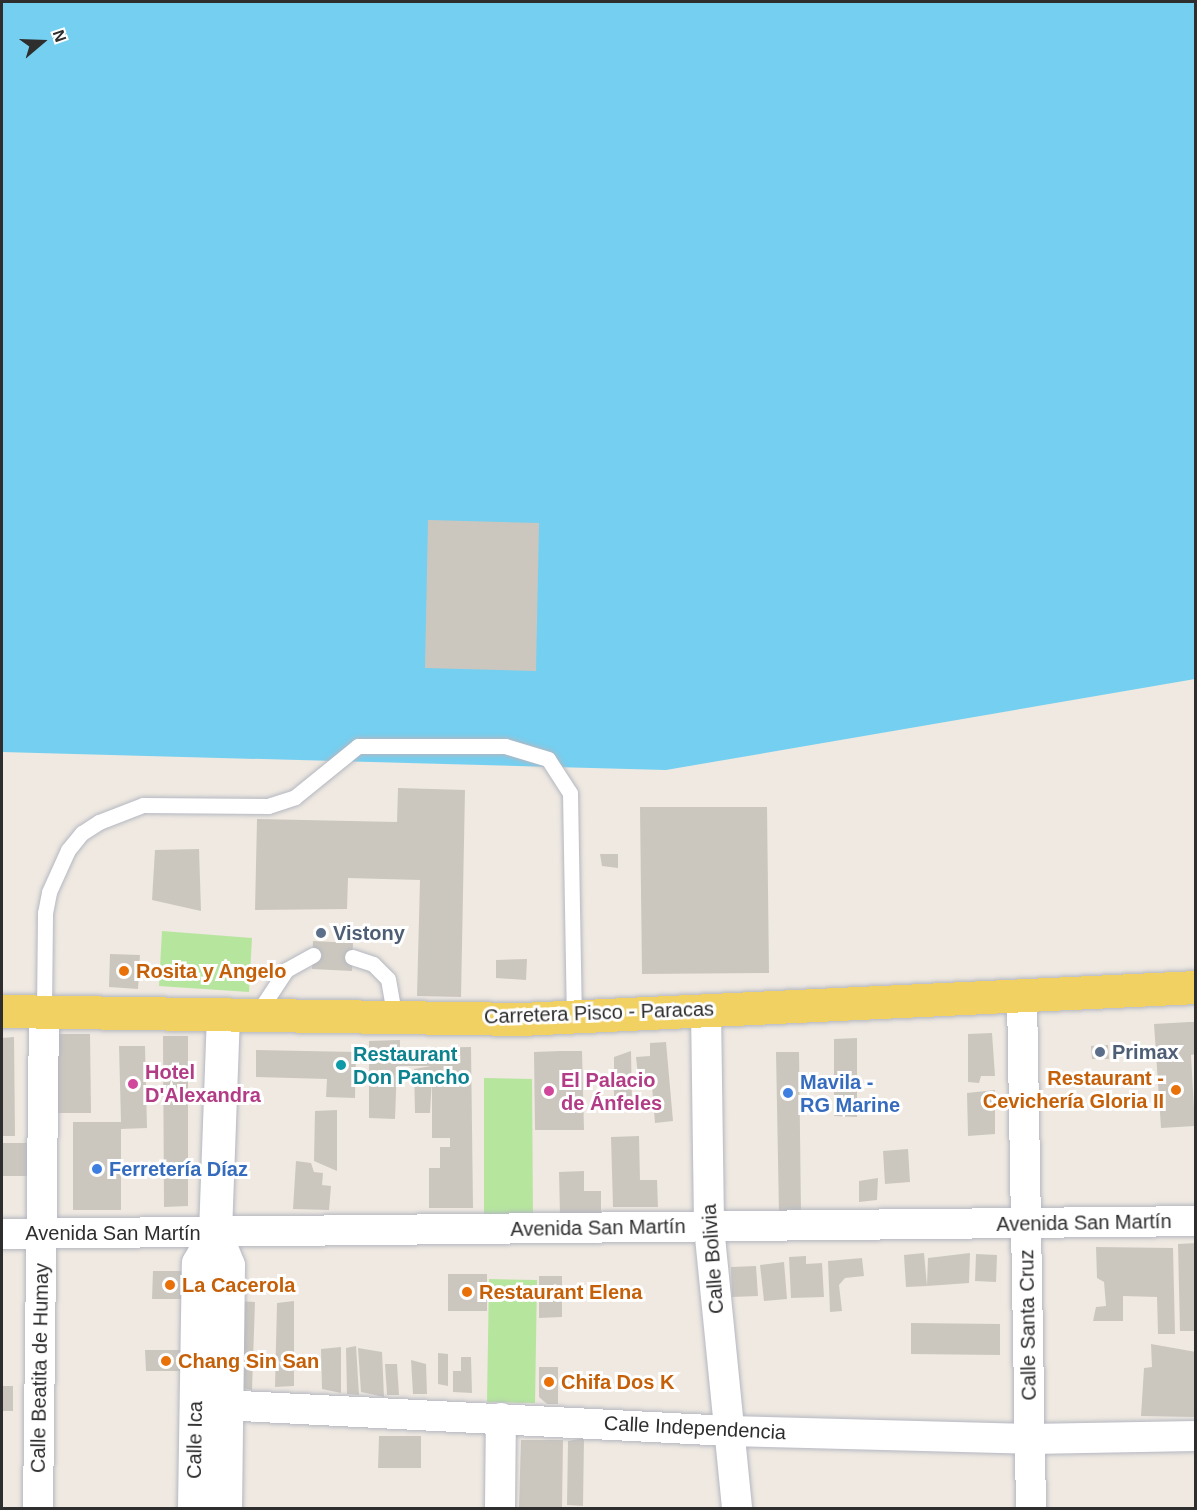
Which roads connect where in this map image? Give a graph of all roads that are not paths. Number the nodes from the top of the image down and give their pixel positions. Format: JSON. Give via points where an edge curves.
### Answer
{"nodes":[{"id":1,"x":313,"y":955,"type":"dead end"},
{"id":2,"x":352,"y":957,"type":"dead end"},
{"id":3,"x":1196,"y":987,"type":"edge"},
{"id":4,"x":1022,"y":997,"type":"junction"},
{"id":5,"x":706,"y":1009,"type":"junction"},
{"id":6,"x":2,"y":1011,"type":"edge"},
{"id":7,"x":44,"y":1011,"type":"junction"},
{"id":8,"x":223,"y":1014,"type":"junction"},
{"id":9,"x":257,"y":1014,"type":"junction"},
{"id":10,"x":574,"y":1016,"type":"junction"},
{"id":11,"x":395,"y":1017,"type":"junction"},
{"id":12,"x":1196,"y":1221,"type":"edge"},
{"id":13,"x":1026,"y":1223,"type":"junction"},
{"id":14,"x":709,"y":1227,"type":"junction"},
{"id":15,"x":216,"y":1233,"type":"junction"},
{"id":16,"x":2,"y":1234,"type":"edge"},
{"id":17,"x":42,"y":1234,"type":"junction"},
{"id":18,"x":211,"y":1404,"type":"junction"},
{"id":19,"x":501,"y":1418,"type":"junction"},
{"id":20,"x":729,"y":1431,"type":"junction"},
{"id":21,"x":1196,"y":1436,"type":"edge"},
{"id":22,"x":1030,"y":1439,"type":"junction"},
{"id":23,"x":38,"y":1509,"type":"edge"},
{"id":24,"x":194,"y":1509,"type":"edge"},
{"id":25,"x":225,"y":1509,"type":"edge"},
{"id":26,"x":500,"y":1509,"type":"edge"},
{"id":27,"x":737,"y":1509,"type":"edge"},
{"id":28,"x":1031,"y":1509,"type":"edge"}],
"edges":[{"from":1,"to":9,"type":"lane","via":[[286,970]]},
{"from":2,"to":11,"type":"lane","via":[[373,964],[388,979]]},
{"from":3,"to":4,"type":"main road","name":"Carretera Pisco - Paracas"},
{"from":4,"to":5,"type":"main road","name":"Carretera Pisco - Paracas"},
{"from":4,"to":13,"type":"street","name":"Calle Santa Cruz"},
{"from":5,"to":10,"type":"main road","name":"Carretera Pisco - Paracas"},
{"from":5,"to":14,"type":"street","name":"Calle Bolivia"},
{"from":6,"to":7,"type":"main road","name":"Carretera Pisco - Paracas"},
{"from":7,"to":8,"type":"main road","name":"Carretera Pisco - Paracas"},
{"from":7,"to":10,"type":"lane","via":[[45,913],[49,892],[68,850],[82,833],[99,822],[143,805],[268,806],[295,797],[358,746],[505,746],[548,759],[570,793]]},
{"from":7,"to":17,"type":"street","name":"Calle Beatita de Humay"},
{"from":8,"to":9,"type":"main road","name":"Carretera Pisco - Paracas"},
{"from":8,"to":15,"type":"street","name":"Calle Ica"},
{"from":9,"to":11,"type":"main road","name":"Carretera Pisco - Paracas"},
{"from":10,"to":11,"type":"main road","name":"Carretera Pisco - Paracas"},
{"from":12,"to":13,"type":"street","name":"Avenida San Martín"},
{"from":13,"to":14,"type":"street","name":"Avenida San Martín"},
{"from":13,"to":22,"type":"street","name":"Calle Santa Cruz"},
{"from":14,"to":15,"type":"street","name":"Avenida San Martín"},
{"from":14,"to":20,"type":"street","name":"Calle Bolivia"},
{"from":15,"to":17,"type":"street","name":"Avenida San Martín"},
{"from":15,"to":18,"type":"street","name":"Calle Ica","via":[[228,1265]]},
{"from":16,"to":17,"type":"street","name":"Avenida San Martín"},
{"from":17,"to":23,"type":"street","name":"Calle Beatita de Humay"},
{"from":18,"to":19,"type":"street","name":"Calle Independencia"},
{"from":18,"to":24,"type":"street","name":"Calle Ica"},
{"from":18,"to":25,"type":"street","name":"Calle Ica"},
{"from":19,"to":20,"type":"street","name":"Calle Independencia"},
{"from":19,"to":26,"type":"street"},
{"from":20,"to":22,"type":"street","name":"Calle Independencia"},
{"from":20,"to":27,"type":"street","name":"Calle Bolivia"},
{"from":21,"to":22,"type":"street","name":"Calle Independencia"},
{"from":22,"to":28,"type":"street","name":"Calle Santa Cruz"}]}
